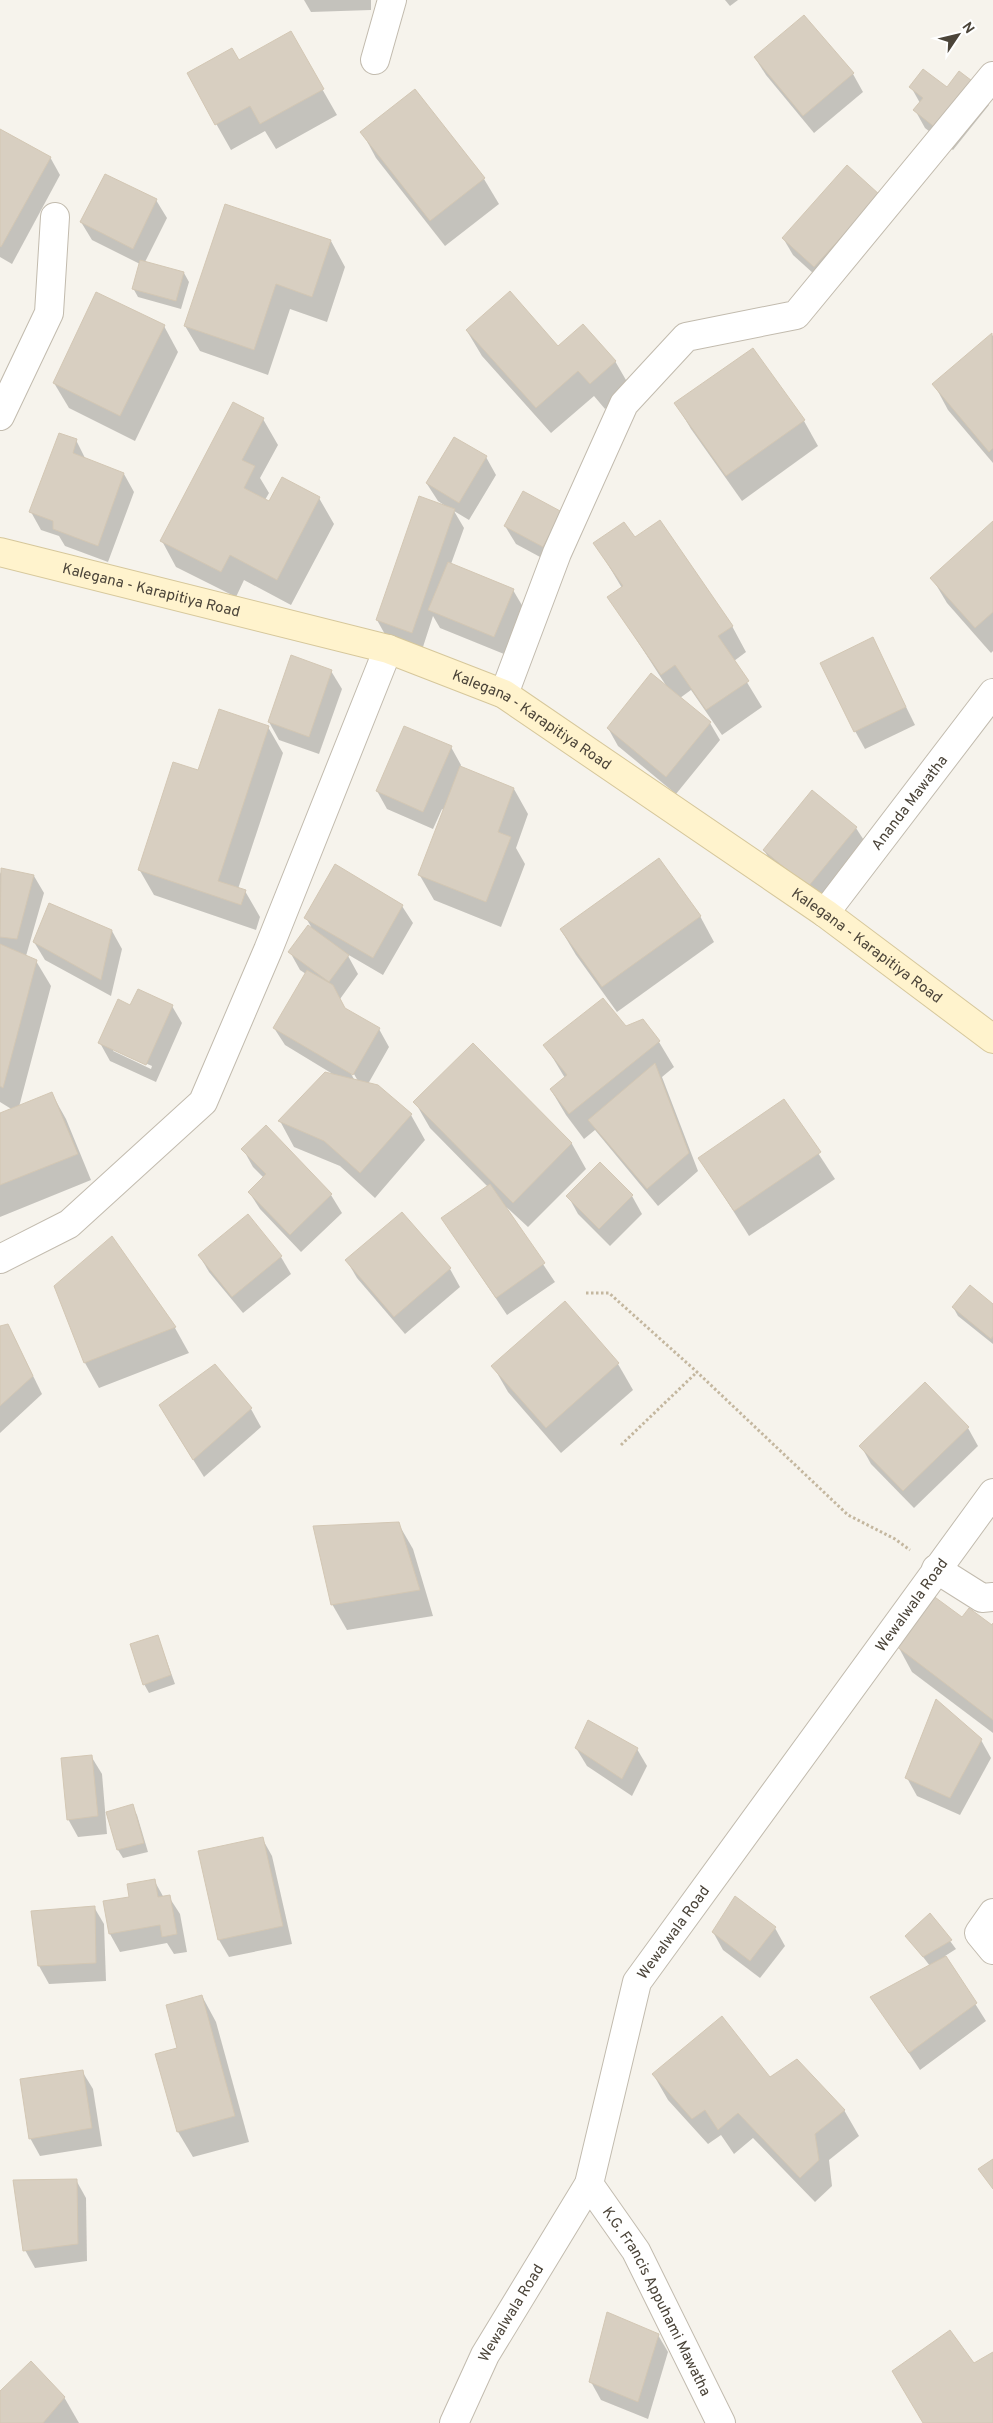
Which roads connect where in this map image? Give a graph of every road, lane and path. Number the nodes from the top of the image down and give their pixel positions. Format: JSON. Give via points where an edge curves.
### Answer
{"nodes":[{"id":1,"x":392,"y":0,"type":"edge"},
{"id":2,"x":375,"y":60,"type":"dead end"},
{"id":3,"x":993,"y":76,"type":"edge"},
{"id":4,"x":55,"y":217,"type":"dead end"},
{"id":5,"x":0,"y":416,"type":"edge"},
{"id":6,"x":0,"y":552,"type":"edge"},
{"id":7,"x":388,"y":649,"type":"junction"},
{"id":8,"x":993,"y":692,"type":"edge"},
{"id":9,"x":504,"y":694,"type":"junction"},
{"id":10,"x":825,"y":913,"type":"junction"},
{"id":11,"x":993,"y":1039,"type":"edge"},
{"id":12,"x":0,"y":1259,"type":"edge"},
{"id":13,"x":586,"y":1293,"type":"dead end"},
{"id":14,"x":697,"y":1372,"type":"junction"},
{"id":15,"x":621,"y":1445,"type":"dead end"},
{"id":16,"x":993,"y":1494,"type":"edge"},
{"id":17,"x":936,"y":1569,"type":"junction"},
{"id":18,"x":993,"y":1596,"type":"edge"},
{"id":19,"x":993,"y":1912,"type":"edge"},
{"id":20,"x":993,"y":1950,"type":"edge"},
{"id":21,"x":589,"y":2184,"type":"junction"},
{"id":22,"x":454,"y":2423,"type":"edge"},
{"id":23,"x":720,"y":2423,"type":"edge"}],
"edges":[{"from":1,"to":2,"type":"street"},
{"from":3,"to":9,"type":"street","via":[[796,315],[686,336],[624,404],[557,553]]},
{"from":4,"to":5,"type":"street","via":[[49,313]]},
{"from":6,"to":7,"type":"main road","name":"Kalegana - Karapitiya Road"},
{"from":7,"to":9,"type":"main road","name":"Kalegana - Karapitiya Road"},
{"from":7,"to":12,"type":"street","via":[[268,950],[203,1102],[69,1224]]},
{"from":8,"to":10,"type":"street","name":"Ananda Mawatha"},
{"from":9,"to":10,"type":"main road","name":"Kalegana - Karapitiya Road"},
{"from":10,"to":11,"type":"main road","name":"Kalegana - Karapitiya Road"},
{"from":13,"to":14,"type":"path","via":[[609,1293]]},
{"from":14,"to":15,"type":"path"},
{"from":14,"to":17,"type":"path","via":[[848,1515],[895,1539]]},
{"from":16,"to":17,"type":"street","name":"Wewalwala Road"},
{"from":17,"to":18,"type":"street","via":[[982,1598]]},
{"from":17,"to":21,"type":"street","name":"Wewalwala Road","via":[[637,1982]]},
{"from":19,"to":20,"type":"street","via":[[978,1933]]},
{"from":21,"to":22,"type":"street","name":"Wewalwala Road","via":[[485,2355]]},
{"from":21,"to":23,"type":"street","name":"K.G. Francis Appuhami Mawatha","via":[[636,2250]]}]}
